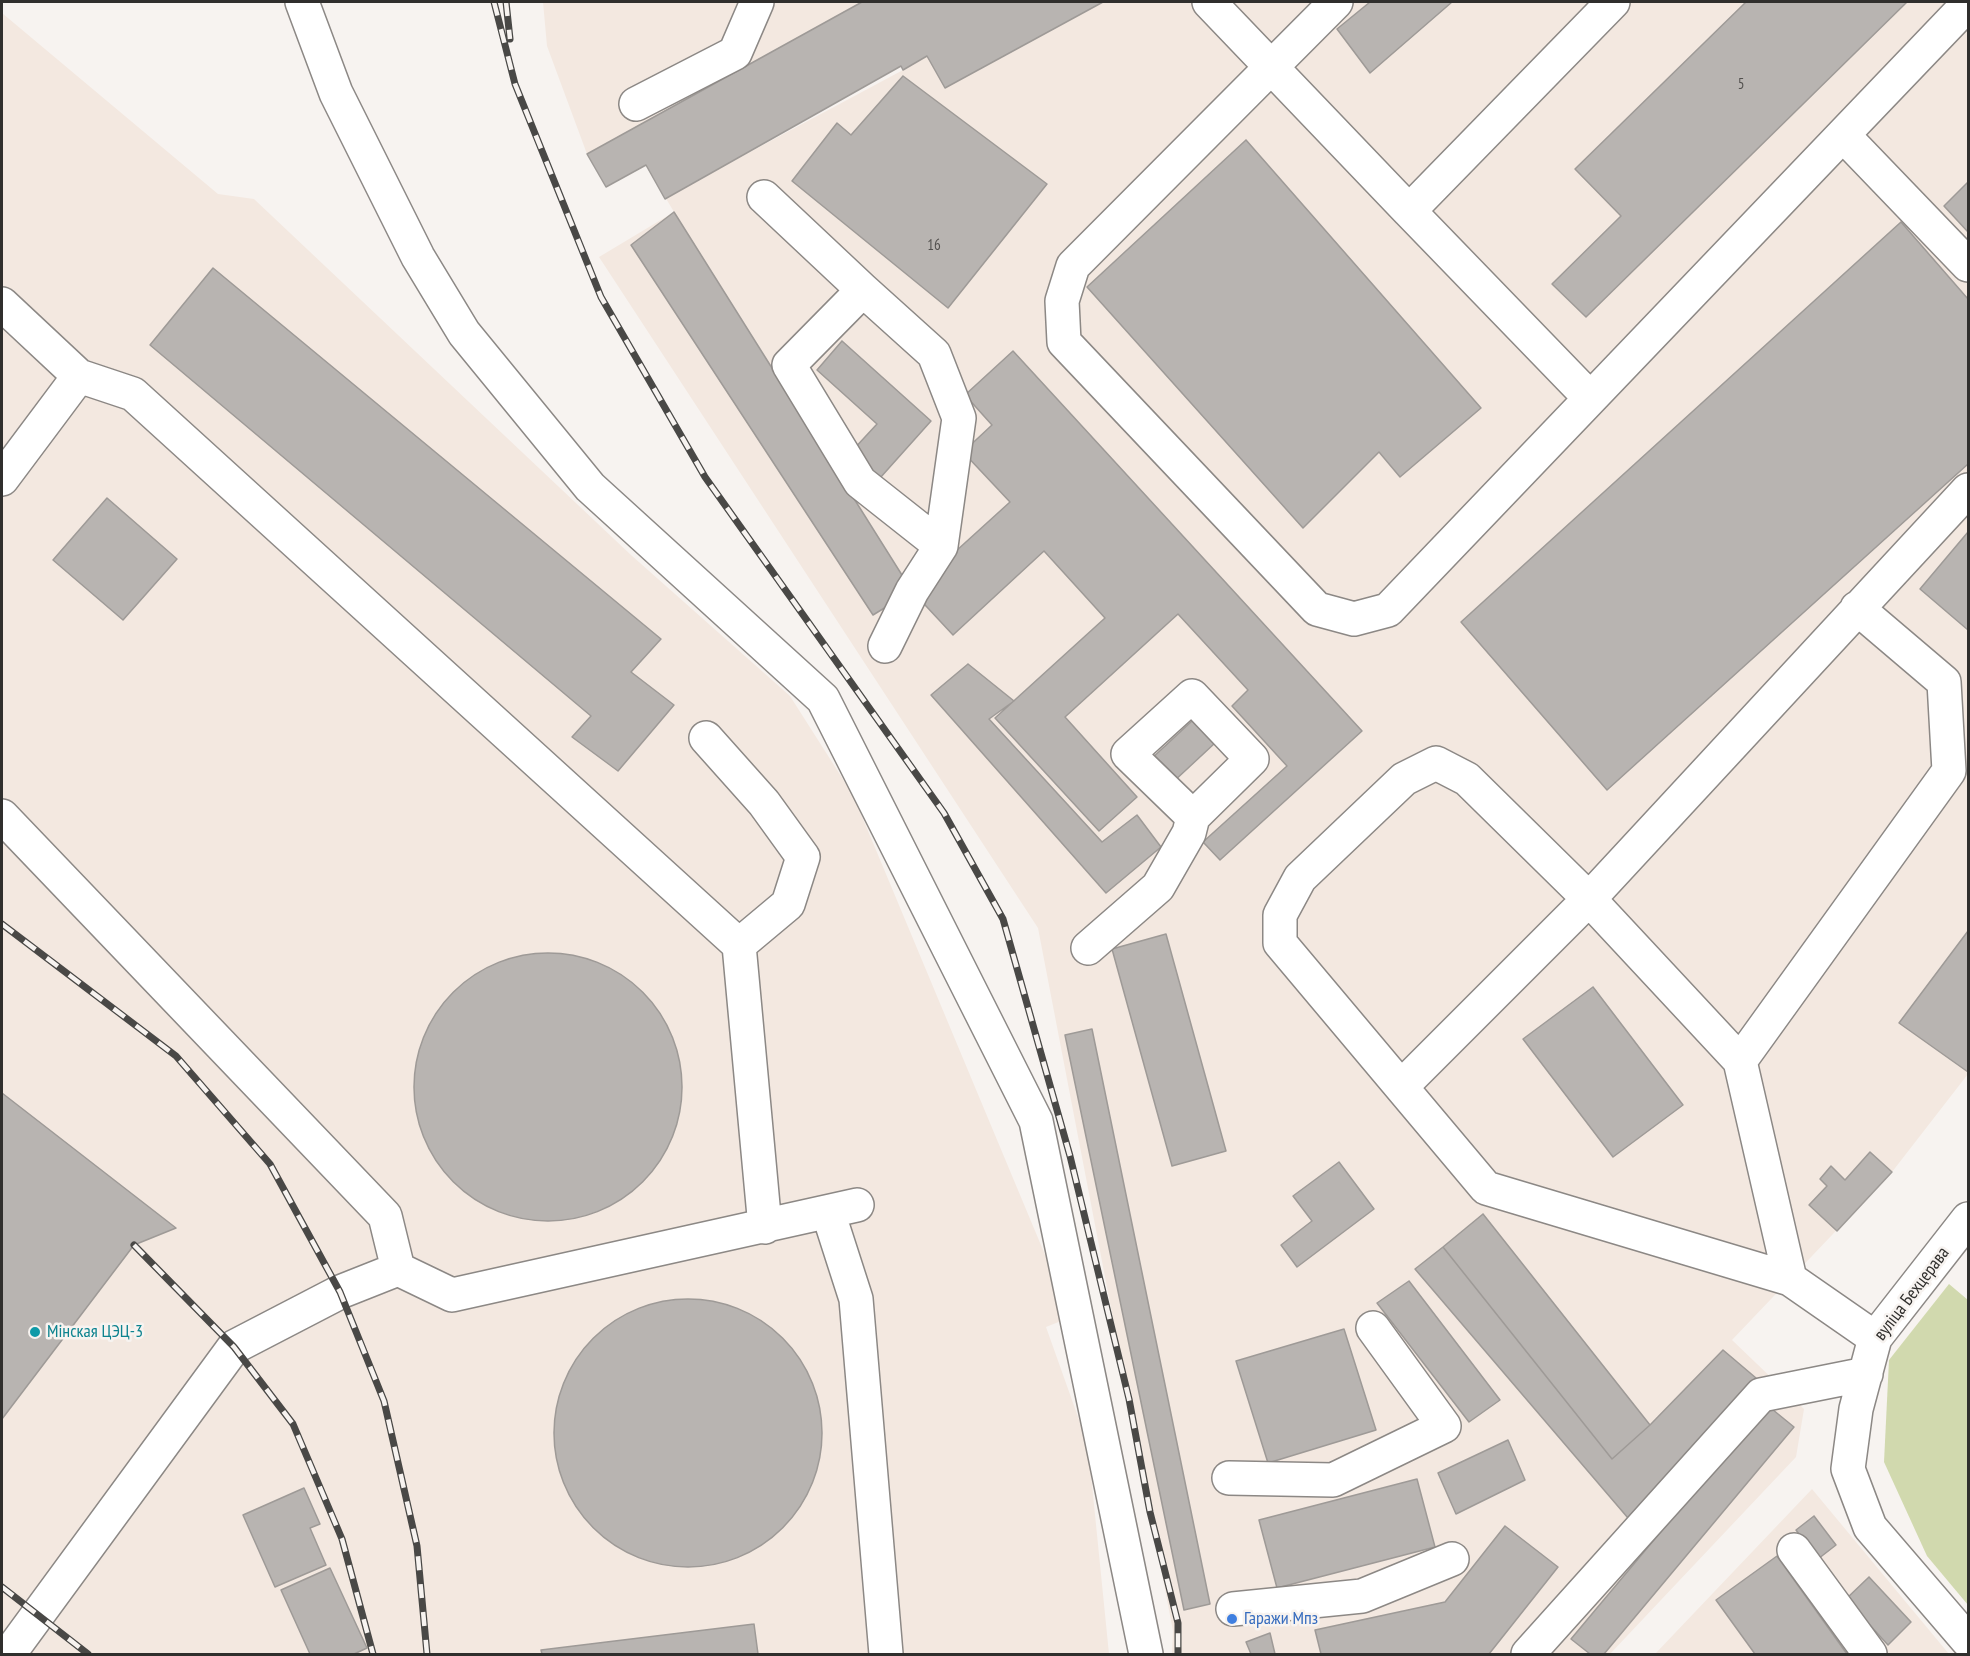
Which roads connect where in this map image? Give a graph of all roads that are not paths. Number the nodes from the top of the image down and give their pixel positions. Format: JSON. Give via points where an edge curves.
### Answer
{"nodes":[{"id":1,"x":302,"y":2,"type":"edge"},
{"id":2,"x":757,"y":2,"type":"edge"},
{"id":3,"x":1209,"y":2,"type":"edge"},
{"id":4,"x":1336,"y":2,"type":"edge"},
{"id":5,"x":1613,"y":2,"type":"edge"},
{"id":6,"x":1965,"y":16,"type":"edge"},
{"id":7,"x":1271,"y":67,"type":"junction"},
{"id":8,"x":636,"y":104,"type":"dead end"},
{"id":9,"x":1843,"y":135,"type":"junction"},
{"id":10,"x":764,"y":197,"type":"dead end"},
{"id":11,"x":1409,"y":211,"type":"junction"},
{"id":12,"x":1968,"y":265,"type":"edge"},
{"id":13,"x":863,"y":290,"type":"junction"},
{"id":14,"x":2,"y":304,"type":"edge"},
{"id":15,"x":79,"y":376,"type":"junction"},
{"id":16,"x":1590,"y":398,"type":"junction"},
{"id":17,"x":2,"y":479,"type":"edge"},
{"id":18,"x":1968,"y":490,"type":"edge"},
{"id":19,"x":941,"y":546,"type":"junction"},
{"id":20,"x":1857,"y":608,"type":"junction"},
{"id":21,"x":885,"y":646,"type":"dead end"},
{"id":22,"x":706,"y":738,"type":"dead end"},
{"id":23,"x":2,"y":816,"type":"edge"},
{"id":24,"x":1193,"y":817,"type":"dead end"},
{"id":25,"x":1589,"y":899,"type":"junction"},
{"id":26,"x":739,"y":945,"type":"junction"},
{"id":27,"x":1088,"y":948,"type":"dead end"},
{"id":28,"x":1740,"y":1061,"type":"junction"},
{"id":29,"x":1402,"y":1086,"type":"junction"},
{"id":30,"x":1968,"y":1219,"type":"edge"},
{"id":31,"x":765,"y":1227,"type":"junction"},
{"id":32,"x":398,"y":1269,"type":"junction"},
{"id":33,"x":1790,"y":1279,"type":"junction"},
{"id":34,"x":1373,"y":1328,"type":"dead end"},
{"id":35,"x":1875,"y":1338,"type":"junction"},
{"id":36,"x":1866,"y":1374,"type":"junction"},
{"id":37,"x":1229,"y":1478,"type":"dead end"},
{"id":38,"x":1794,"y":1550,"type":"dead end"},
{"id":39,"x":1452,"y":1559,"type":"dead end"},
{"id":40,"x":1233,"y":1609,"type":"dead end"},
{"id":41,"x":1968,"y":1641,"type":"edge"},
{"id":42,"x":9,"y":1654,"type":"edge"},
{"id":43,"x":886,"y":1654,"type":"edge"},
{"id":44,"x":1146,"y":1654,"type":"edge"},
{"id":45,"x":1528,"y":1654,"type":"edge"},
{"id":46,"x":1870,"y":1654,"type":"edge"}],
"edges":[{"from":1,"to":44,"type":"street","via":[[336,93],[418,257],[464,333],[590,487],[823,699],[1036,1121]]},
{"from":2,"to":8,"type":"street","via":[[735,53]]},
{"from":3,"to":7,"type":"street"},
{"from":4,"to":7,"type":"street"},
{"from":5,"to":11,"type":"street"},
{"from":6,"to":9,"type":"street"},
{"from":7,"to":11,"type":"street"},
{"from":7,"to":16,"type":"street","via":[[1073,266],[1062,301],[1064,342],[1317,609],[1354,619],[1388,610]]},
{"from":9,"to":12,"type":"street"},
{"from":9,"to":16,"type":"street"},
{"from":10,"to":13,"type":"street"},
{"from":11,"to":16,"type":"street"},
{"from":13,"to":19,"type":"street","via":[[934,354],[959,418]]},
{"from":13,"to":19,"type":"street","via":[[789,365],[860,482]]},
{"from":14,"to":15,"type":"street"},
{"from":15,"to":17,"type":"street"},
{"from":15,"to":26,"type":"street","via":[[133,394]]},
{"from":18,"to":20,"type":"street"},
{"from":19,"to":21,"type":"street","via":[[912,591]]},
{"from":20,"to":25,"type":"street"},
{"from":20,"to":28,"type":"street","via":[[1944,682],[1949,771]]},
{"from":22,"to":26,"type":"street","via":[[764,803],[803,857],[788,904]]},
{"from":23,"to":32,"type":"street","via":[[385,1216]]},
{"from":24,"to":27,"type":"street","via":[[1189,833],[1158,887]]},
{"from":25,"to":28,"type":"street"},
{"from":25,"to":29,"type":"street"},
{"from":25,"to":29,"type":"street","via":[[1467,779],[1436,763],[1404,778],[1300,878],[1280,915],[1280,943]]},
{"from":26,"to":31,"type":"street"},
{"from":28,"to":33,"type":"street"},
{"from":29,"to":33,"type":"street","via":[[1486,1188]]},
{"from":30,"to":35,"type":"street","name":"вуліца Бехцерава"},
{"from":31,"to":32,"type":"street","via":[[452,1295]]},
{"from":31,"to":43,"type":"street","via":[[843,1208],[856,1299]]},
{"from":32,"to":42,"type":"street","via":[[340,1292],[234,1347]]},
{"from":33,"to":35,"type":"street"},
{"from":34,"to":37,"type":"street","via":[[1444,1426],[1333,1480]]},
{"from":35,"to":36,"type":"street","name":"вуліца Бехцерава"},
{"from":36,"to":41,"type":"street","name":"вуліца Бехцерава","via":[[1856,1409],[1848,1469],[1870,1527]]},
{"from":36,"to":45,"type":"street","via":[[1761,1395]]},
{"from":38,"to":46,"type":"street"},
{"from":39,"to":40,"type":"street","via":[[1362,1596]]}]}
